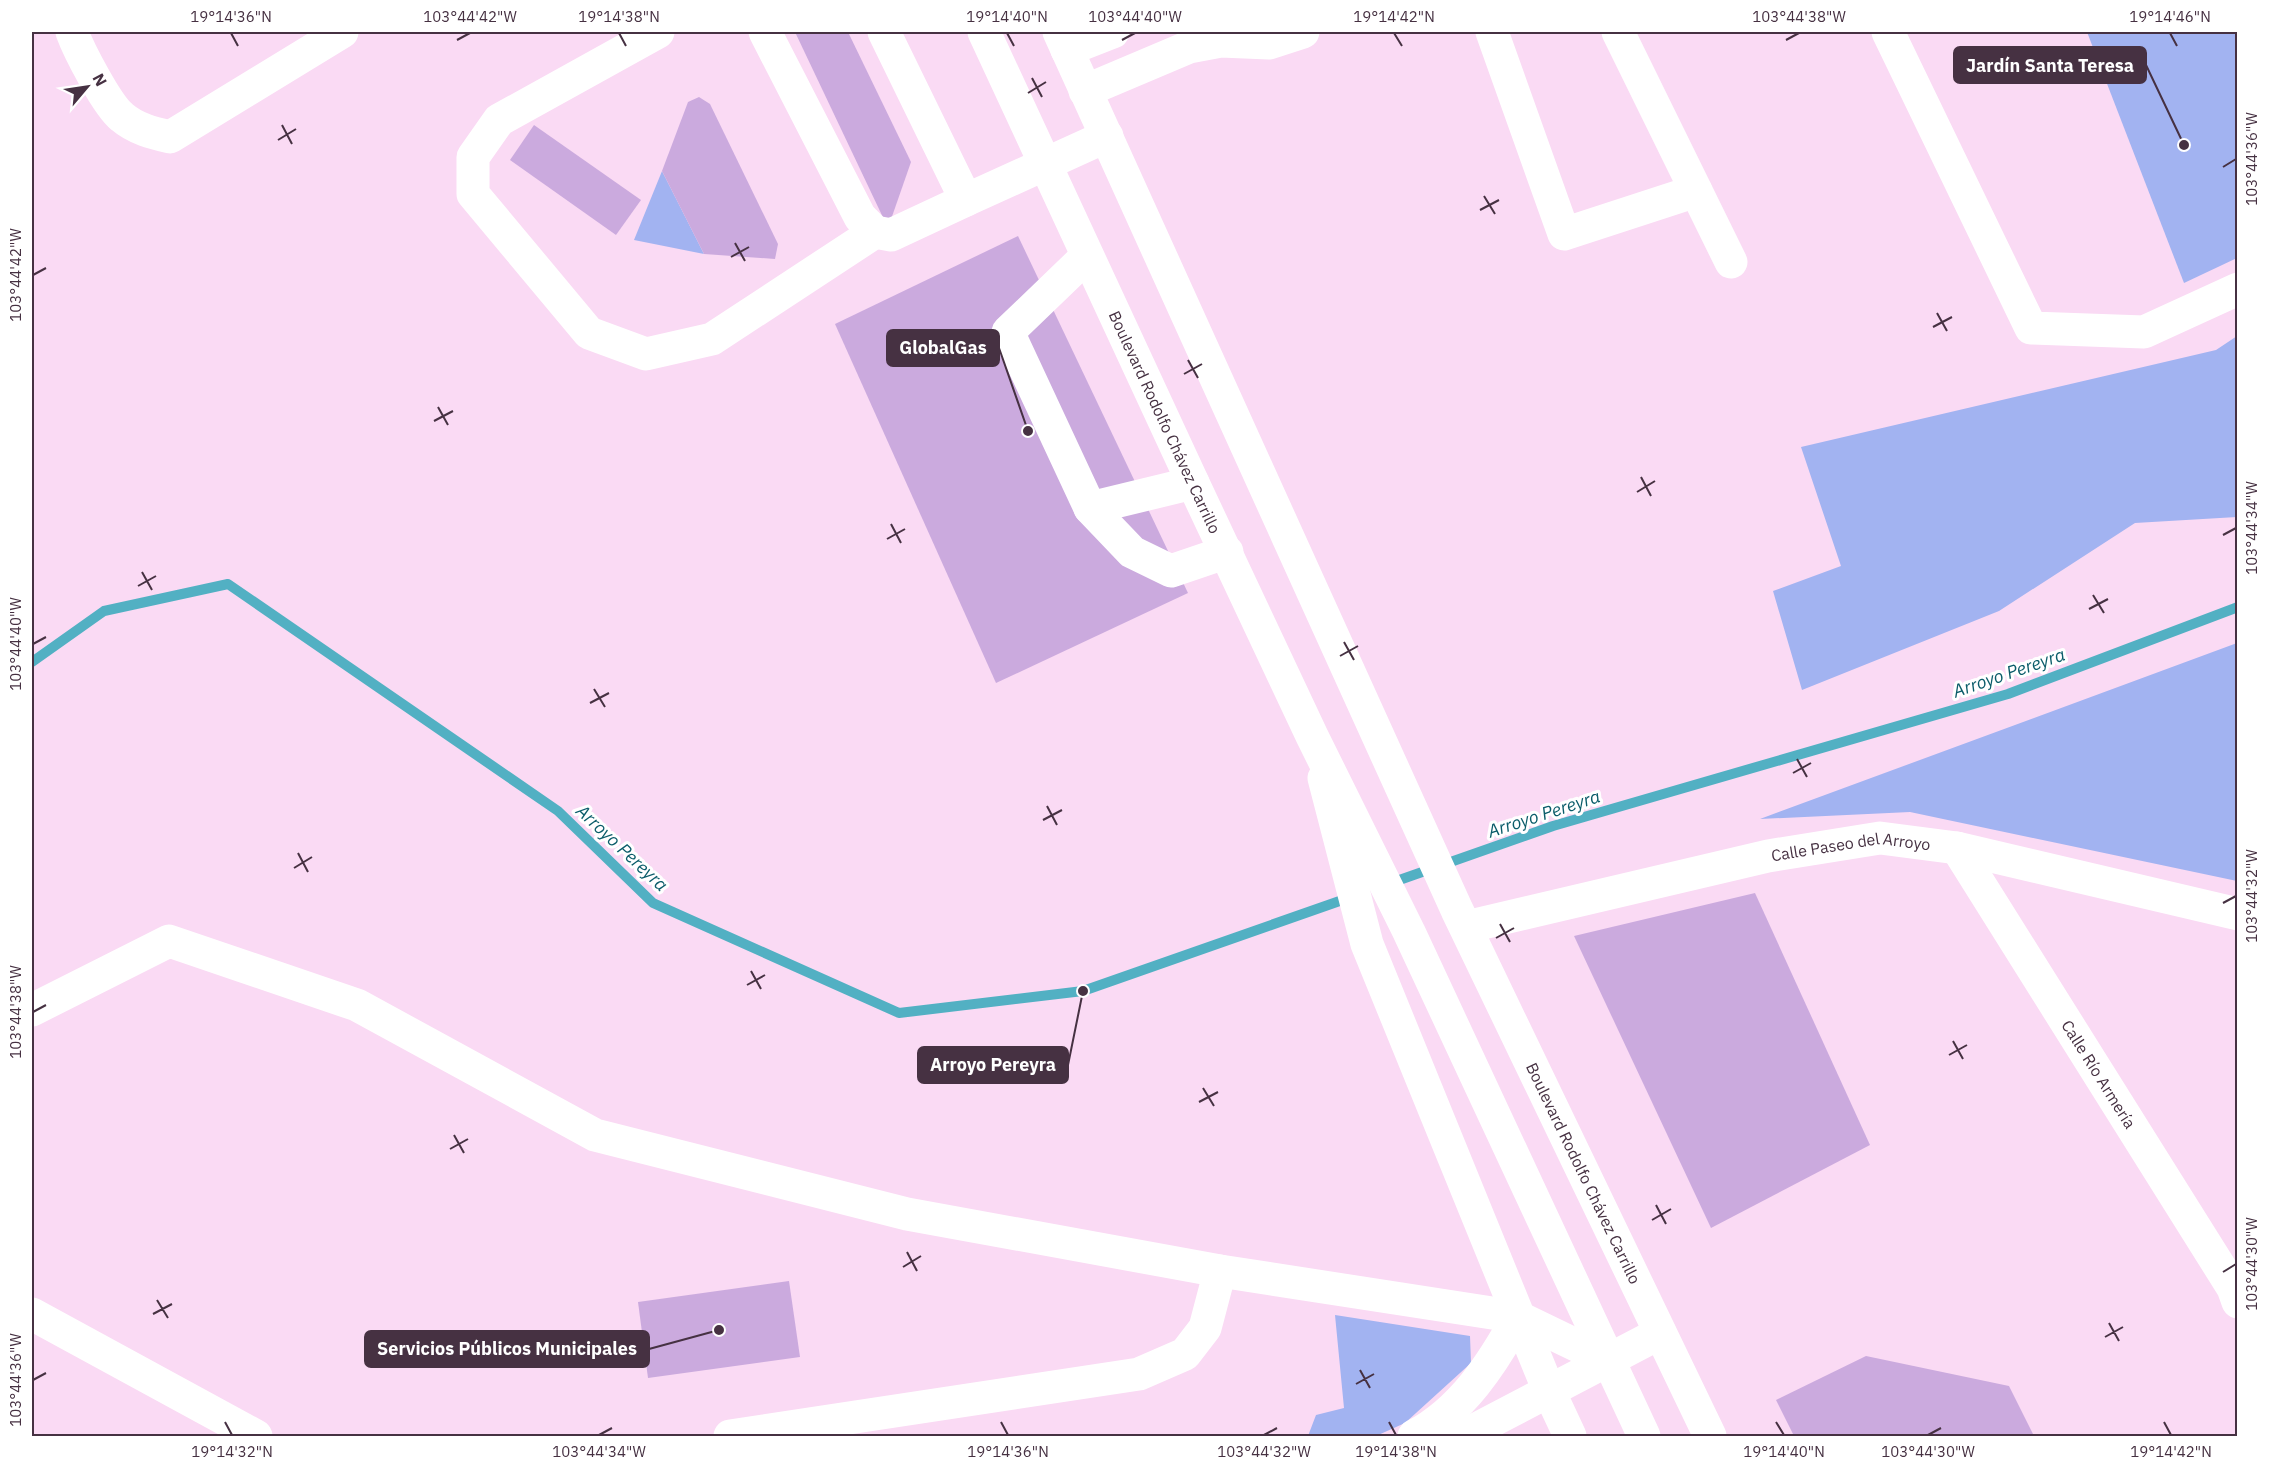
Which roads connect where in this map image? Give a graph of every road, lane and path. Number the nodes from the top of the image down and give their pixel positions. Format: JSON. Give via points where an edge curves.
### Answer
{"nodes":[{"id":1,"x":72,"y":32,"type":"edge"},
{"id":2,"x":342,"y":32,"type":"edge"},
{"id":3,"x":658,"y":32,"type":"edge"},
{"id":4,"x":765,"y":32,"type":"edge"},
{"id":5,"x":884,"y":32,"type":"edge"},
{"id":6,"x":984,"y":32,"type":"edge"},
{"id":7,"x":1113,"y":32,"type":"edge"},
{"id":8,"x":1303,"y":32,"type":"edge"},
{"id":9,"x":1492,"y":32,"type":"edge"},
{"id":10,"x":1618,"y":32,"type":"edge"},
{"id":11,"x":1888,"y":32,"type":"edge"},
{"id":12,"x":1063,"y":41,"type":"edge"},
{"id":13,"x":1085,"y":91,"type":"junction"},
{"id":14,"x":1107,"y":136,"type":"junction"},
{"id":15,"x":1044,"y":164,"type":"junction"},
{"id":16,"x":1696,"y":191,"type":"junction"},
{"id":17,"x":966,"y":200,"type":"junction"},
{"id":18,"x":875,"y":231,"type":"junction"},
{"id":19,"x":1087,"y":256,"type":"junction"},
{"id":20,"x":1731,"y":262,"type":"dead end"},
{"id":21,"x":2238,"y":289,"type":"edge"},
{"id":22,"x":1193,"y":483,"type":"junction"},
{"id":23,"x":1090,"y":508,"type":"junction"},
{"id":24,"x":1227,"y":552,"type":"junction"},
{"id":25,"x":1342,"y":814,"type":"junction"},
{"id":26,"x":1957,"y":848,"type":"junction"},
{"id":27,"x":2238,"y":914,"type":"edge"},
{"id":28,"x":1461,"y":919,"type":"junction"},
{"id":29,"x":32,"y":1010,"type":"edge"},
{"id":30,"x":1220,"y":1271,"type":"junction"},
{"id":31,"x":2238,"y":1302,"type":"edge"},
{"id":32,"x":32,"y":1314,"type":"edge"},
{"id":33,"x":1518,"y":1317,"type":"junction"},
{"id":34,"x":1660,"y":1333,"type":"junction"},
{"id":35,"x":1606,"y":1360,"type":"junction"},
{"id":36,"x":1549,"y":1390,"type":"junction"},
{"id":37,"x":256,"y":1437,"type":"edge"},
{"id":38,"x":730,"y":1437,"type":"edge"},
{"id":39,"x":1414,"y":1437,"type":"edge"},
{"id":40,"x":1463,"y":1437,"type":"edge"},
{"id":41,"x":1551,"y":1437,"type":"edge"},
{"id":42,"x":1570,"y":1437,"type":"edge"},
{"id":43,"x":1644,"y":1437,"type":"edge"},
{"id":44,"x":1710,"y":1437,"type":"edge"}],
"edges":[{"from":1,"to":2,"type":"street","via":[[81,56],[121,117],[145,131],[170,136]]},
{"from":3,"to":18,"type":"street","via":[[499,120],[473,157],[473,194],[589,333],[646,354],[712,339]]},
{"from":4,"to":18,"type":"street","via":[[860,217]]},
{"from":5,"to":17,"type":"street"},
{"from":6,"to":15,"type":"street","name":"Boulevard Rodolfo Chávez Carrillo"},
{"from":7,"to":12,"type":"street"},
{"from":8,"to":13,"type":"street","via":[[1269,43],[1221,41],[1189,47]]},
{"from":9,"to":16,"type":"street","via":[[1564,234]]},
{"from":10,"to":16,"type":"street"},
{"from":11,"to":21,"type":"street","via":[[2031,328],[2144,332]]},
{"from":12,"to":13,"type":"street"},
{"from":13,"to":14,"type":"street"},
{"from":14,"to":15,"type":"street"},
{"from":14,"to":28,"type":"street","name":"Boulevard Rodolfo Chávez Carrillo"},
{"from":15,"to":17,"type":"street"},
{"from":15,"to":19,"type":"street","name":"Boulevard Rodolfo Chávez Carrillo"},
{"from":16,"to":20,"type":"street"},
{"from":17,"to":18,"type":"street","via":[[891,235]]},
{"from":19,"to":22,"type":"street","name":"Boulevard Rodolfo Chávez Carrillo"},
{"from":19,"to":23,"type":"street","via":[[1008,332]]},
{"from":22,"to":23,"type":"street"},
{"from":22,"to":24,"type":"street","name":"Boulevard Rodolfo Chávez Carrillo"},
{"from":23,"to":24,"type":"street","via":[[1132,552],[1171,571]]},
{"from":24,"to":25,"type":"street","name":"Boulevard Rodolfo Chávez Carrillo","via":[[1312,736]]},
{"from":25,"to":33,"type":"street","via":[[1366,944]]},
{"from":25,"to":35,"type":"street","via":[[1409,932]]},
{"from":26,"to":27,"type":"street","name":"Calle Paseo del Arroyo"},
{"from":26,"to":28,"type":"street","name":"Calle Paseo del Arroyo","via":[[1880,837]]},
{"from":26,"to":31,"type":"street","name":"Calle Río Armería","via":[[2233,1288]]},
{"from":28,"to":34,"type":"street","name":"Boulevard Rodolfo Chávez Carrillo"},
{"from":29,"to":30,"type":"street","via":[[169,941],[357,1005],[595,1135],[907,1214]]},
{"from":30,"to":33,"type":"street"},
{"from":30,"to":38,"type":"street","via":[[1205,1328],[1185,1354],[1139,1374]]},
{"from":32,"to":37,"type":"street"},
{"from":33,"to":35,"type":"street"},
{"from":33,"to":36,"type":"street"},
{"from":33,"to":39,"type":"street","via":[[1495,1359],[1462,1398]]},
{"from":34,"to":35,"type":"street"},
{"from":34,"to":44,"type":"street","name":"Boulevard Rodolfo Chávez Carrillo"},
{"from":35,"to":36,"type":"street"},
{"from":35,"to":43,"type":"street"},
{"from":36,"to":40,"type":"street"},
{"from":36,"to":41,"type":"street"},
{"from":36,"to":42,"type":"street"}]}
